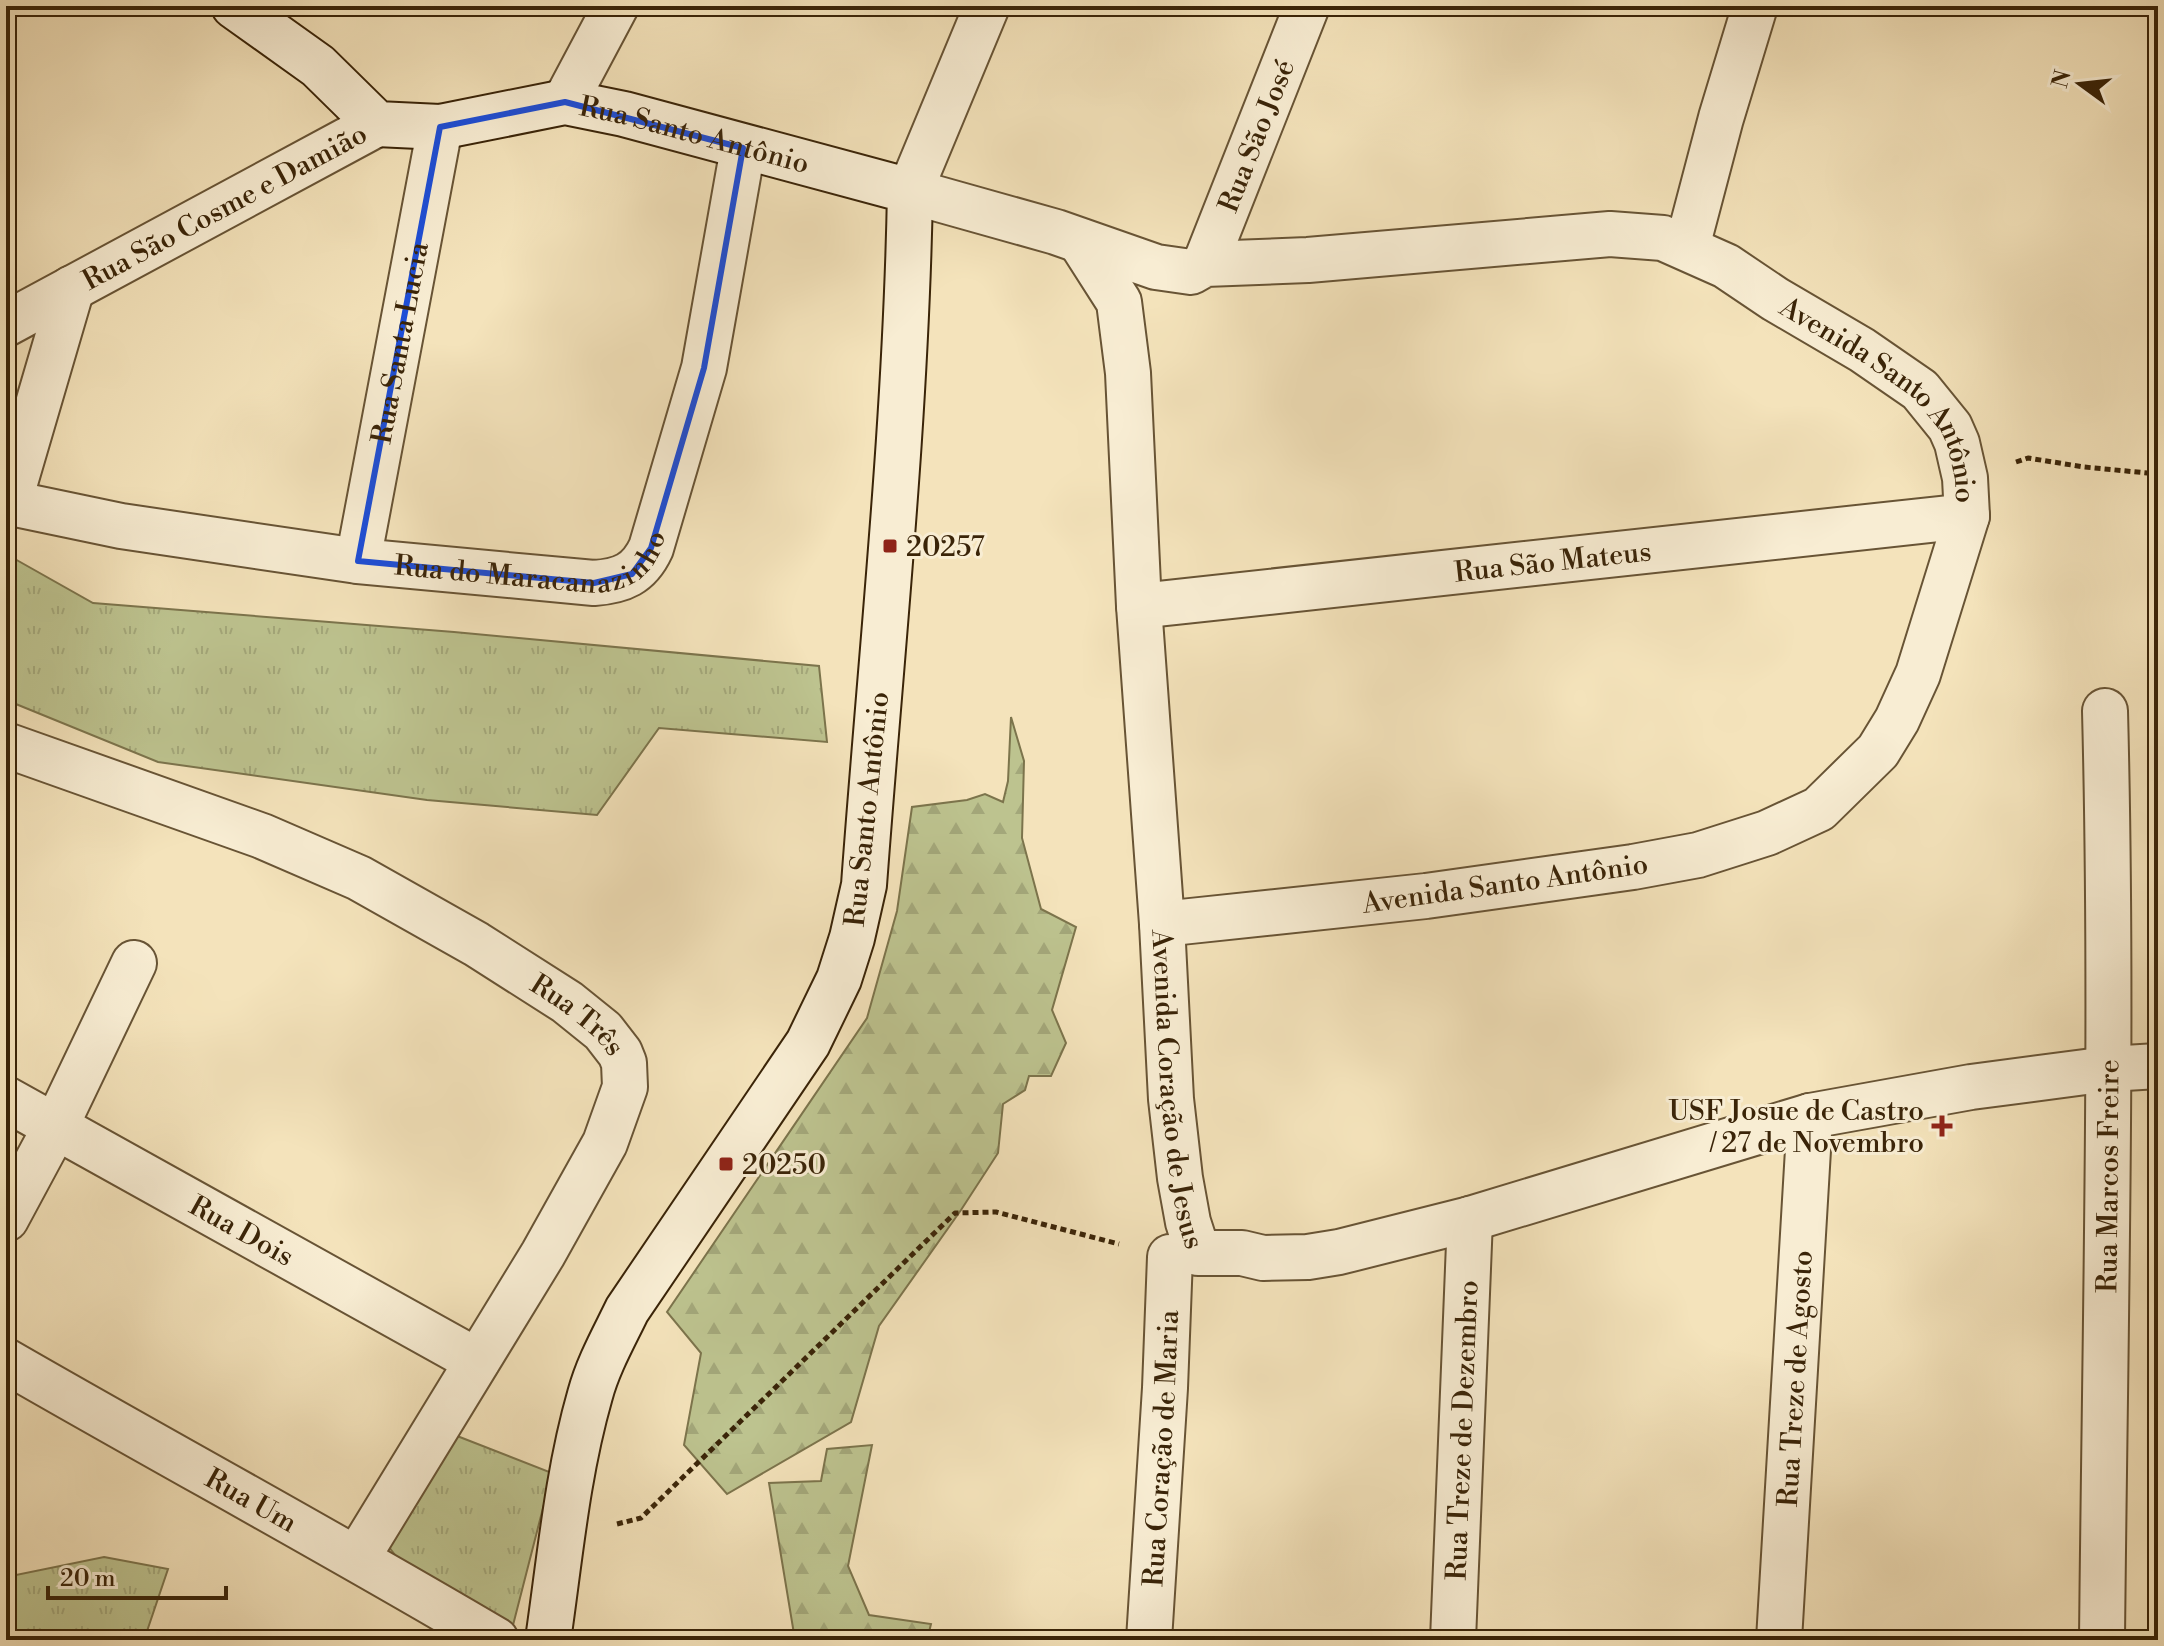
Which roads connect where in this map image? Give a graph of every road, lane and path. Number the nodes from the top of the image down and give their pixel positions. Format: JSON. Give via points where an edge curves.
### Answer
{"nodes":[{"id":1,"x":616,"y":6,"type":"edge"},
{"id":2,"x":987,"y":6,"type":"edge"},
{"id":3,"x":1307,"y":6,"type":"edge"},
{"id":4,"x":1755,"y":6,"type":"edge"},
{"id":5,"x":245,"y":10,"type":"edge"},
{"id":6,"x":565,"y":102,"type":"junction"},
{"id":7,"x":377,"y":124,"type":"junction"},
{"id":8,"x":440,"y":127,"type":"junction"},
{"id":9,"x":743,"y":148,"type":"junction"},
{"id":10,"x":910,"y":191,"type":"junction"},
{"id":11,"x":1080,"y":241,"type":"junction"},
{"id":12,"x":1687,"y":247,"type":"junction"},
{"id":13,"x":1205,"y":264,"type":"junction"},
{"id":14,"x":72,"y":288,"type":"junction"},
{"id":15,"x":6,"y":324,"type":"edge"},
{"id":16,"x":2158,"y":474,"type":"edge"},
{"id":17,"x":1966,"y":497,"type":"junction"},
{"id":18,"x":7,"y":502,"type":"edge"},
{"id":19,"x":358,"y":561,"type":"junction"},
{"id":20,"x":1139,"y":606,"type":"junction"},
{"id":21,"x":2105,"y":711,"type":"dead end"},
{"id":22,"x":6,"y":745,"type":"edge"},
{"id":23,"x":1162,"y":924,"type":"junction"},
{"id":24,"x":134,"y":963,"type":"dead end"},
{"id":25,"x":2158,"y":1066,"type":"edge"},
{"id":26,"x":2108,"y":1069,"type":"junction"},
{"id":27,"x":6,"y":1099,"type":"edge"},
{"id":28,"x":1810,"y":1116,"type":"junction"},
{"id":29,"x":56,"y":1126,"type":"junction"},
{"id":30,"x":6,"y":1219,"type":"edge"},
{"id":31,"x":1470,"y":1219,"type":"junction"},
{"id":32,"x":1170,"y":1257,"type":"joint"},
{"id":33,"x":6,"y":1361,"type":"edge"},
{"id":34,"x":477,"y":1361,"type":"junction"},
{"id":35,"x":641,"y":1518,"type":"dead end"},
{"id":36,"x":357,"y":1558,"type":"junction"},
{"id":37,"x":496,"y":1640,"type":"edge"},
{"id":38,"x":548,"y":1640,"type":"edge"},
{"id":39,"x":1149,"y":1640,"type":"edge"},
{"id":40,"x":1453,"y":1640,"type":"edge"},
{"id":41,"x":1779,"y":1640,"type":"edge"},
{"id":42,"x":2102,"y":1640,"type":"edge"}],
"edges":[{"from":1,"to":6,"type":"street"},
{"from":2,"to":10,"type":"street"},
{"from":3,"to":13,"type":"street","name":"Rua São José"},
{"from":4,"to":12,"type":"street"},
{"from":5,"to":7,"type":"street","via":[[318,66]]},
{"from":6,"to":8,"type":"street","name":"Rua Santo Antônio"},
{"from":6,"to":9,"type":"street","name":"Rua Santo Antônio"},
{"from":7,"to":8,"type":"street","name":"Rua Santo Antônio"},
{"from":7,"to":14,"type":"street","name":"Rua São Cosme e Damião"},
{"from":8,"to":19,"type":"street","name":"Rua Santa Lucia"},
{"from":9,"to":10,"type":"street","name":"Rua Santo Antônio"},
{"from":9,"to":19,"type":"street","name":"Rua do Maracanazinho","via":[[704,368],[651,548],[639,569],[594,583]]},
{"from":10,"to":11,"type":"street","name":"Rua Santo Antônio"},
{"from":10,"to":38,"type":"street","name":"Rua Santo Antônio","via":[[907,337],[864,885],[852,938],[808,1043],[627,1310],[607,1352],[590,1393],[570,1480]]},
{"from":11,"to":13,"type":"street","name":"Avenida Santo Antônio","via":[[1156,267],[1191,272]]},
{"from":11,"to":20,"type":"street","name":"Avenida Coração de Jesus","via":[[1119,302],[1128,373]]},
{"from":12,"to":13,"type":"street","name":"Avenida Santo Antônio","via":[[1663,238],[1610,234]]},
{"from":12,"to":17,"type":"street","name":"Avenida Santo Antônio","via":[[1726,266],[1920,390],[1957,443]]},
{"from":14,"to":15,"type":"street","name":"Rua São Cosme e Damião"},
{"from":14,"to":18,"type":"street","name":"Rua São Cosme e Damião"},
{"from":16,"to":17,"type":"path","via":[[2028,458]]},
{"from":17,"to":20,"type":"street","name":"Rua São Mateus"},
{"from":17,"to":23,"type":"street","name":"Avenida Santo Antônio","via":[[1918,674],[1897,720],[1878,751],[1819,809],[1754,838],[1633,867]]},
{"from":18,"to":19,"type":"street","name":"Rua do Maracanazinho","via":[[121,526]]},
{"from":20,"to":23,"type":"street","name":"Avenida Coração de Jesus"},
{"from":21,"to":26,"type":"street","name":"Rua Marcos Freire"},
{"from":22,"to":34,"type":"street","name":"Rua Três","via":[[262,836],[359,878],[567,1002],[613,1043],[624,1063],[625,1087],[605,1143]]},
{"from":23,"to":31,"type":"street","name":"Avenida Coração de Jesus","via":[[1171,1099],[1180,1178],[1198,1253],[1308,1257]]},
{"from":24,"to":29,"type":"street"},
{"from":25,"to":26,"type":"street","name":"Avenida Coração de Jesus"},
{"from":26,"to":28,"type":"street","name":"Avenida Coração de Jesus"},
{"from":26,"to":42,"type":"street","name":"Rua Marcos Freire"},
{"from":27,"to":29,"type":"street","name":"Rua Dois"},
{"from":28,"to":31,"type":"street","name":"Avenida Coração de Jesus"},
{"from":28,"to":41,"type":"street","name":"Rua Treze de Agosto"},
{"from":29,"to":30,"type":"street"},
{"from":29,"to":34,"type":"street","name":"Rua Dois"},
{"from":31,"to":40,"type":"street","name":"Rua Treze de Dezembro"},
{"from":32,"to":35,"type":"path","via":[[996,1212],[955,1213]]},
{"from":32,"to":39,"type":"street","name":"Rua Coração de Maria"},
{"from":33,"to":36,"type":"street","name":"Rua Um"},
{"from":34,"to":36,"type":"street","name":"Rua Três"},
{"from":36,"to":37,"type":"street","name":"Rua Um"}]}
